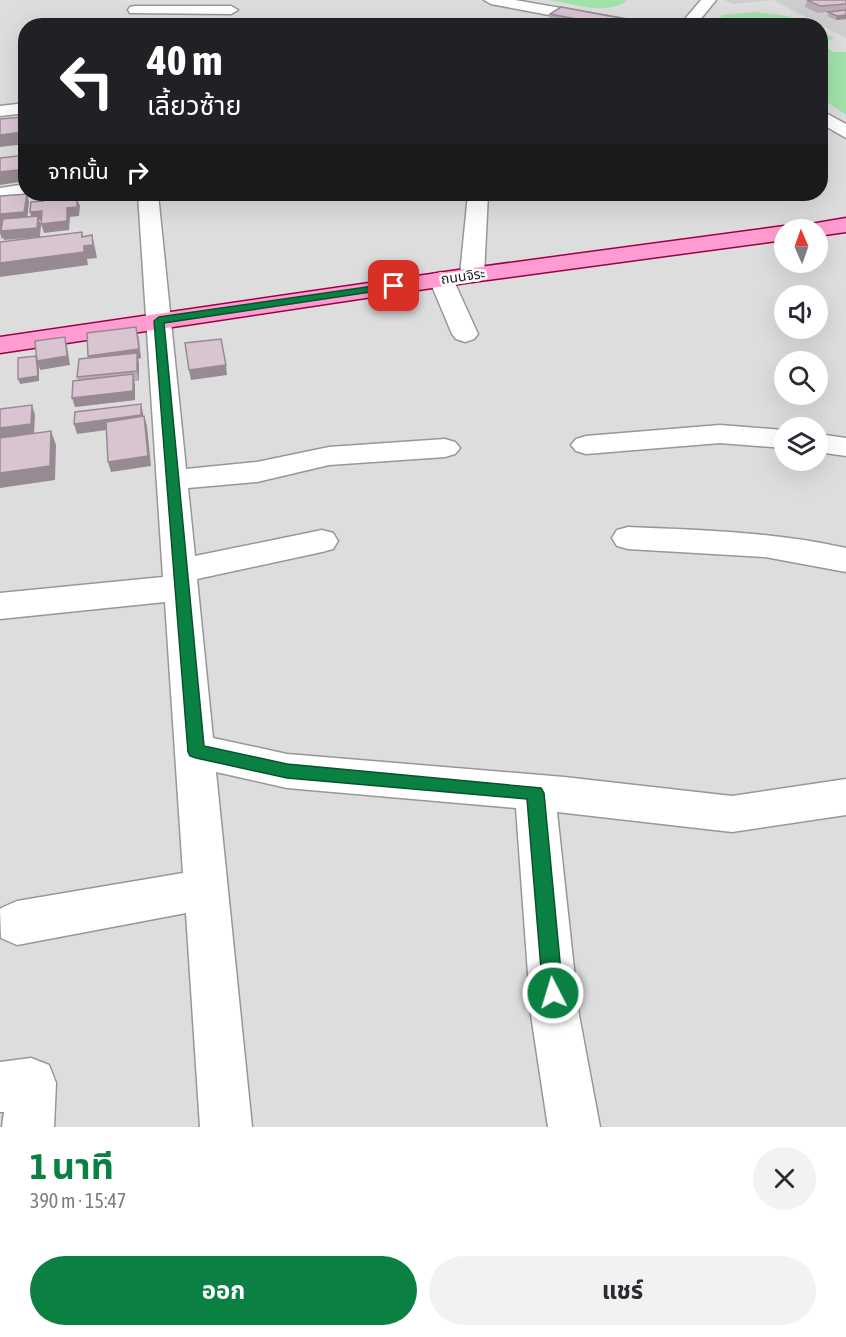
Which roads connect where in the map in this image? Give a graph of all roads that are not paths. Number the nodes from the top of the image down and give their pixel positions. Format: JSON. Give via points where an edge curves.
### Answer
{"nodes":[{"id":1,"x":491,"y":0,"type":"edge"},
{"id":2,"x":709,"y":0,"type":"edge"},
{"id":3,"x":231,"y":10,"type":"dead end"},
{"id":4,"x":135,"y":12,"type":"edge"},
{"id":5,"x":591,"y":18,"type":"edge"},
{"id":6,"x":693,"y":18,"type":"edge"},
{"id":7,"x":18,"y":109,"type":"edge"},
{"id":8,"x":0,"y":111,"type":"edge"},
{"id":9,"x":18,"y":191,"type":"edge"},
{"id":10,"x":0,"y":194,"type":"edge"},
{"id":11,"x":154,"y":201,"type":"edge"},
{"id":12,"x":477,"y":201,"type":"edge"},
{"id":13,"x":846,"y":225,"type":"edge"},
{"id":14,"x":828,"y":228,"type":"edge"},
{"id":15,"x":774,"y":234,"type":"edge"},
{"id":16,"x":472,"y":275,"type":"junction"},
{"id":17,"x":441,"y":279,"type":"junction"},
{"id":18,"x":159,"y":321,"type":"junction"},
{"id":19,"x":465,"y":334,"type":"dead end"},
{"id":20,"x":0,"y":345,"type":"edge"},
{"id":21,"x":774,"y":438,"type":"edge"},
{"id":22,"x":828,"y":444,"type":"edge"},
{"id":23,"x":586,"y":445,"type":"dead end"},
{"id":24,"x":846,"y":447,"type":"edge"},
{"id":25,"x":445,"y":448,"type":"dead end"},
{"id":26,"x":172,"y":480,"type":"junction"},
{"id":27,"x":628,"y":538,"type":"dead end"},
{"id":28,"x":322,"y":541,"type":"dead end"},
{"id":29,"x":846,"y":560,"type":"edge"},
{"id":30,"x":181,"y":579,"type":"junction"},
{"id":31,"x":0,"y":606,"type":"edge"},
{"id":32,"x":196,"y":752,"type":"junction"},
{"id":33,"x":535,"y":793,"type":"junction"},
{"id":34,"x":846,"y":797,"type":"edge"},
{"id":35,"x":206,"y":889,"type":"junction"},
{"id":36,"x":17,"y":923,"type":"dead end"},
{"id":37,"x":0,"y":1087,"type":"edge"},
{"id":38,"x":28,"y":1127,"type":"edge"},
{"id":39,"x":226,"y":1127,"type":"edge"},
{"id":40,"x":574,"y":1127,"type":"edge"}],
"edges":[{"from":1,"to":5,"type":"street"},
{"from":2,"to":6,"type":"street"},
{"from":3,"to":4,"type":"street"},
{"from":7,"to":8,"type":"street"},
{"from":9,"to":10,"type":"street"},
{"from":11,"to":18,"type":"street"},
{"from":12,"to":16,"type":"street"},
{"from":13,"to":14,"type":"main road"},
{"from":15,"to":16,"type":"main road","name":"ถนนจิระ"},
{"from":16,"to":17,"type":"main road","name":"ถนนจิระ"},
{"from":17,"to":18,"type":"main road","name":"ถนนจิระ"},
{"from":17,"to":19,"type":"street"},
{"from":18,"to":20,"type":"main road","name":"ถนนจิระ"},
{"from":18,"to":26,"type":"street"},
{"from":21,"to":23,"type":"street","via":[[720,434]]},
{"from":22,"to":24,"type":"street"},
{"from":25,"to":26,"type":"street","via":[[329,456],[257,472]]},
{"from":26,"to":30,"type":"street"},
{"from":27,"to":29,"type":"street","via":[[750,545]]},
{"from":28,"to":30,"type":"street"},
{"from":30,"to":31,"type":"street"},
{"from":30,"to":32,"type":"street"},
{"from":32,"to":33,"type":"street","via":[[287,771]]},
{"from":32,"to":35,"type":"street"},
{"from":33,"to":34,"type":"street","via":[[732,814]]},
{"from":33,"to":40,"type":"street","via":[[555,1015]]},
{"from":35,"to":36,"type":"street"},
{"from":35,"to":39,"type":"street"},
{"from":37,"to":38,"type":"street","via":[[31,1083]]}]}
